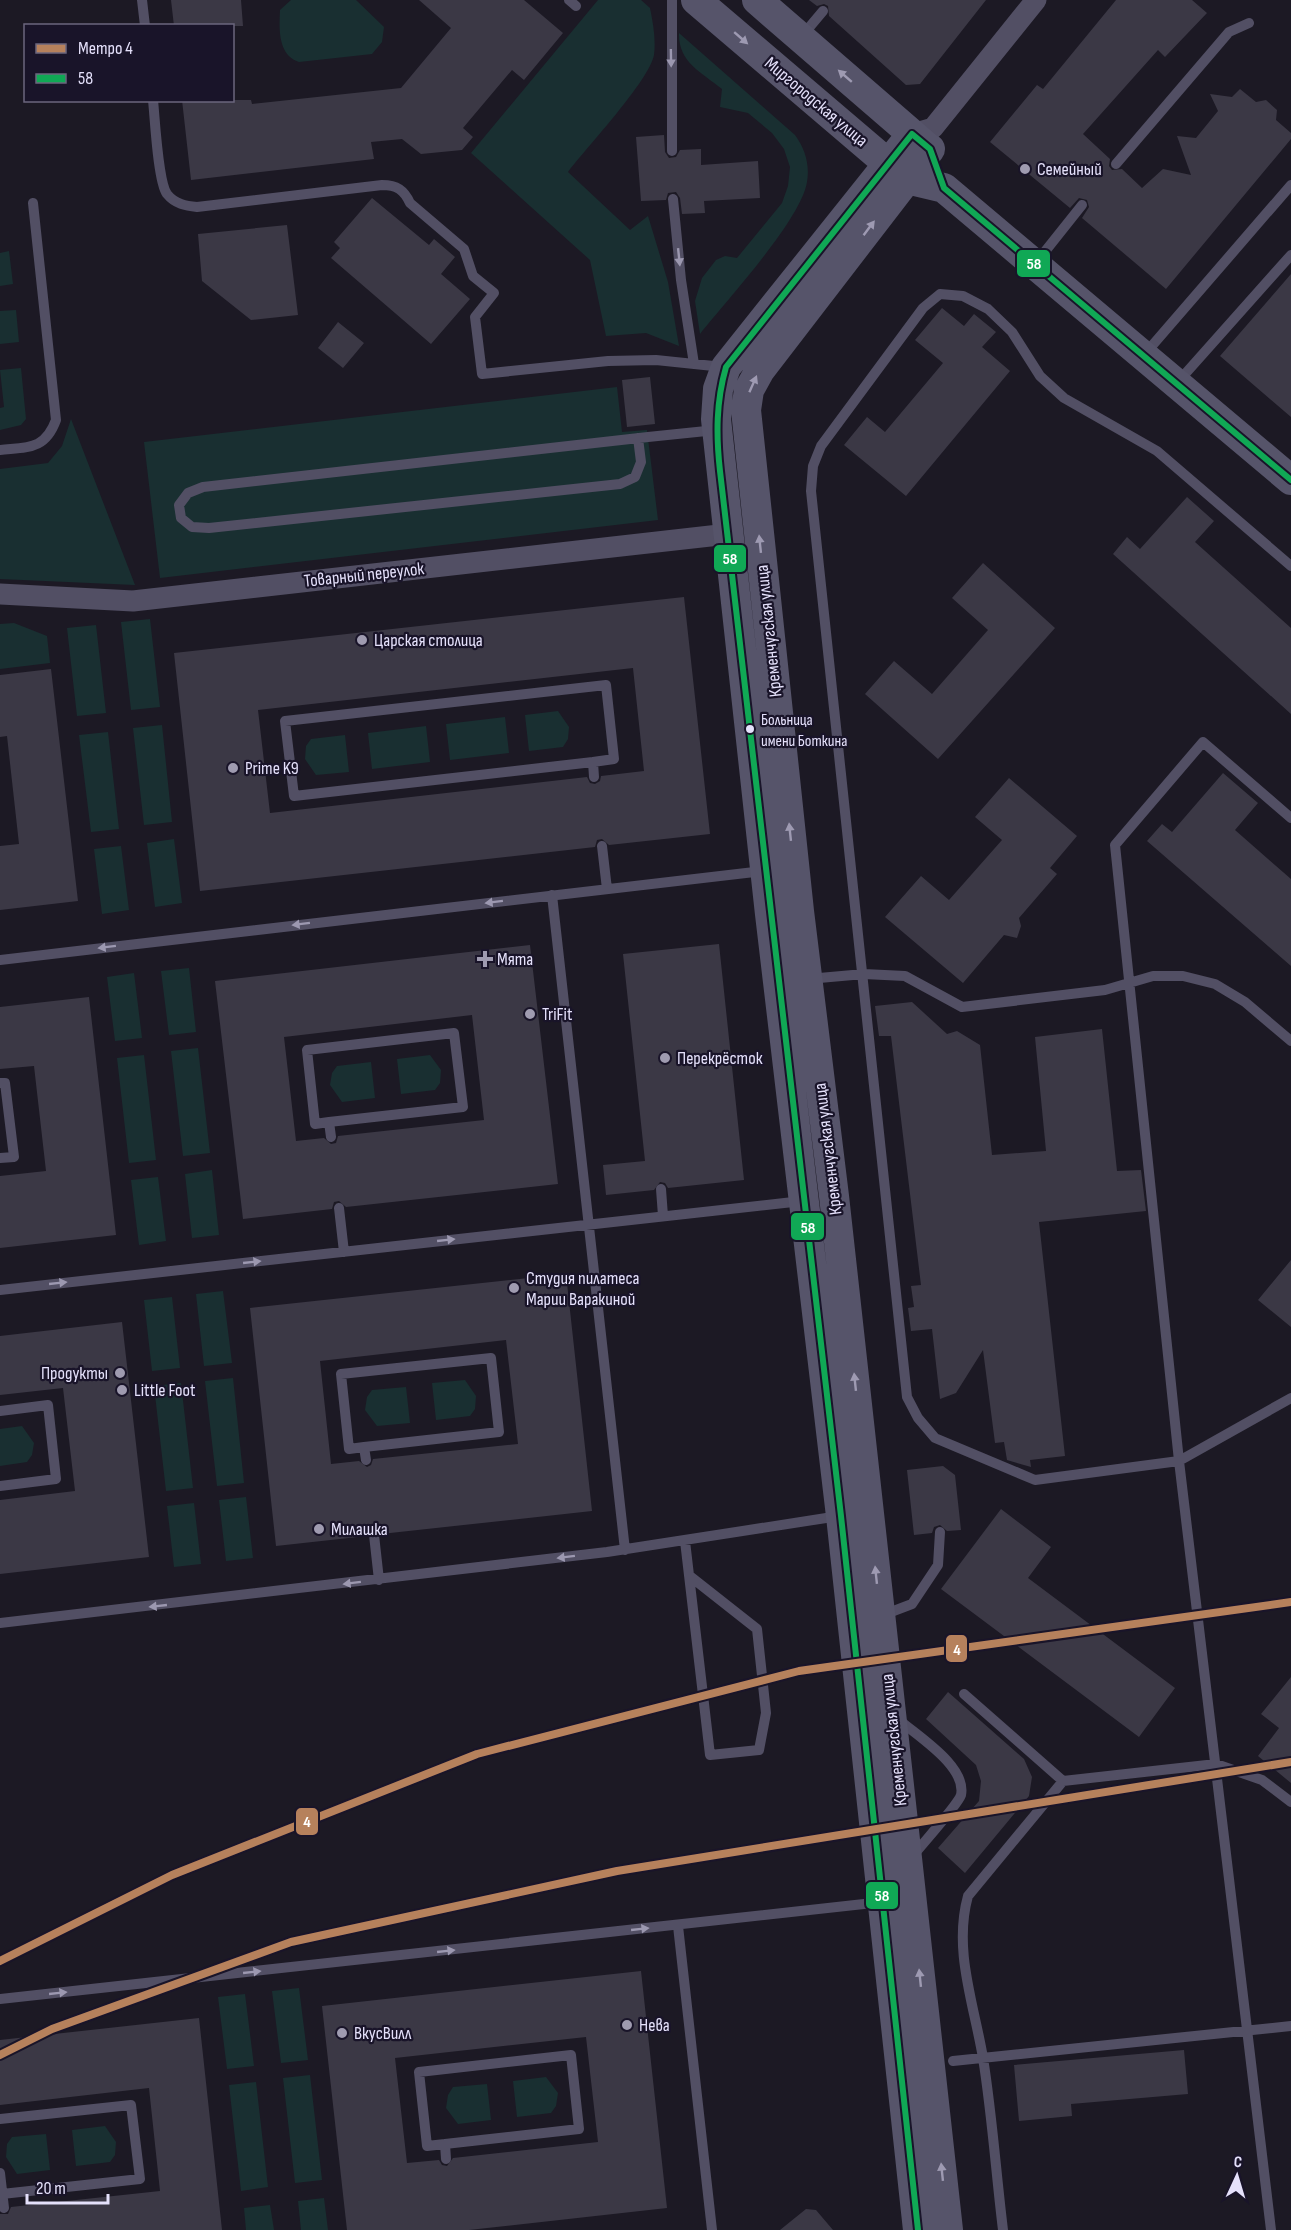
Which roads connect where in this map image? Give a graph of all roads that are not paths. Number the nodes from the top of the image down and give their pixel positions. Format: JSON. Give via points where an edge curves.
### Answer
{"nodes":[{"id":1,"x":142,"y":0,"type":"edge"},
{"id":2,"x":672,"y":0,"type":"edge"},
{"id":3,"x":696,"y":0,"type":"edge"},
{"id":4,"x":757,"y":0,"type":"edge"},
{"id":5,"x":1036,"y":0,"type":"edge"},
{"id":6,"x":823,"y":11,"type":"dead end"},
{"id":7,"x":145,"y":24,"type":"edge"},
{"id":8,"x":1249,"y":24,"type":"dead end"},
{"id":9,"x":801,"y":38,"type":"junction"},
{"id":10,"x":153,"y":102,"type":"edge"},
{"id":11,"x":925,"y":137,"type":"junction"},
{"id":12,"x":672,"y":151,"type":"dead end"},
{"id":13,"x":1116,"y":164,"type":"dead end"},
{"id":14,"x":897,"y":172,"type":"junction"},
{"id":15,"x":1291,"y":185,"type":"edge"},
{"id":16,"x":944,"y":188,"type":"junction"},
{"id":17,"x":674,"y":199,"type":"dead end"},
{"id":18,"x":33,"y":203,"type":"dead end"},
{"id":19,"x":1082,"y":205,"type":"dead end"},
{"id":20,"x":1291,"y":255,"type":"edge"},
{"id":21,"x":1035,"y":265,"type":"junction"},
{"id":22,"x":1144,"y":356,"type":"junction"},
{"id":23,"x":694,"y":364,"type":"junction"},
{"id":24,"x":726,"y":367,"type":"junction"},
{"id":25,"x":1176,"y":383,"type":"junction"},
{"id":26,"x":717,"y":429,"type":"junction"},
{"id":27,"x":638,"y":438,"type":"junction"},
{"id":28,"x":0,"y":450,"type":"edge"},
{"id":29,"x":1288,"y":471,"type":"edge"},
{"id":30,"x":728,"y":534,"type":"junction"},
{"id":31,"x":1291,"y":566,"type":"edge"},
{"id":32,"x":0,"y":594,"type":"edge"},
{"id":33,"x":593,"y":762,"type":"junction"},
{"id":34,"x":594,"y":777,"type":"dead end"},
{"id":35,"x":1291,"y":818,"type":"edge"},
{"id":36,"x":602,"y":846,"type":"dead end"},
{"id":37,"x":780,"y":869,"type":"junction"},
{"id":38,"x":607,"y":889,"type":"junction"},
{"id":39,"x":552,"y":895,"type":"junction"},
{"id":40,"x":0,"y":960,"type":"edge"},
{"id":41,"x":864,"y":974,"type":"junction"},
{"id":42,"x":793,"y":982,"type":"junction"},
{"id":43,"x":1128,"y":984,"type":"junction"},
{"id":44,"x":1291,"y":1041,"type":"edge"},
{"id":45,"x":0,"y":1083,"type":"edge"},
{"id":46,"x":329,"y":1122,"type":"junction"},
{"id":47,"x":331,"y":1137,"type":"dead end"},
{"id":48,"x":0,"y":1158,"type":"edge"},
{"id":49,"x":661,"y":1189,"type":"dead end"},
{"id":50,"x":820,"y":1198,"type":"junction"},
{"id":51,"x":339,"y":1208,"type":"dead end"},
{"id":52,"x":663,"y":1216,"type":"junction"},
{"id":53,"x":589,"y":1224,"type":"junction"},
{"id":54,"x":344,"y":1252,"type":"junction"},
{"id":55,"x":0,"y":1290,"type":"edge"},
{"id":56,"x":1291,"y":1398,"type":"edge"},
{"id":57,"x":0,"y":1411,"type":"edge"},
{"id":58,"x":364,"y":1447,"type":"junction"},
{"id":59,"x":366,"y":1460,"type":"dead end"},
{"id":60,"x":1179,"y":1461,"type":"junction"},
{"id":61,"x":0,"y":1486,"type":"edge"},
{"id":62,"x":855,"y":1513,"type":"junction"},
{"id":63,"x":940,"y":1532,"type":"dead end"},
{"id":64,"x":374,"y":1535,"type":"dead end"},
{"id":65,"x":685,"y":1541,"type":"junction"},
{"id":66,"x":624,"y":1550,"type":"junction"},
{"id":67,"x":691,"y":1577,"type":"junction"},
{"id":68,"x":379,"y":1580,"type":"junction"},
{"id":69,"x":880,"y":1616,"type":"junction"},
{"id":70,"x":0,"y":1623,"type":"edge"},
{"id":71,"x":964,"y":1694,"type":"dead end"},
{"id":72,"x":891,"y":1713,"type":"junction"},
{"id":73,"x":1216,"y":1764,"type":"junction"},
{"id":74,"x":1063,"y":1781,"type":"junction"},
{"id":75,"x":1291,"y":1802,"type":"edge"},
{"id":76,"x":907,"y":1862,"type":"junction"},
{"id":77,"x":896,"y":1900,"type":"junction"},
{"id":78,"x":678,"y":1926,"type":"junction"},
{"id":79,"x":0,"y":1999,"type":"edge"},
{"id":80,"x":1291,"y":2026,"type":"edge"},
{"id":81,"x":1247,"y":2032,"type":"junction"},
{"id":82,"x":983,"y":2058,"type":"junction"},
{"id":83,"x":953,"y":2061,"type":"dead end"},
{"id":84,"x":0,"y":2119,"type":"edge"},
{"id":85,"x":445,"y":2144,"type":"junction"},
{"id":86,"x":446,"y":2159,"type":"dead end"},
{"id":87,"x":0,"y":2173,"type":"edge"},
{"id":88,"x":2,"y":2194,"type":"junction"},
{"id":89,"x":4,"y":2208,"type":"dead end"},
{"id":90,"x":712,"y":2230,"type":"edge"},
{"id":91,"x":918,"y":2230,"type":"edge"},
{"id":92,"x":948,"y":2230,"type":"edge"},
{"id":93,"x":1002,"y":2230,"type":"edge"},
{"id":94,"x":1271,"y":2230,"type":"edge"}],
"edges":[{"from":1,"to":7,"type":"lane"},
{"from":2,"to":12,"type":"lane","one_way":true},
{"from":3,"to":14,"type":"street","name":"Миргородская улица","one_way":true},
{"from":4,"to":9,"type":"street"},
{"from":5,"to":11,"type":"street","name":"Кременчугская улица"},
{"from":6,"to":9,"type":"lane"},
{"from":8,"to":13,"type":"lane","via":[[1229,32]]},
{"from":11,"to":9,"type":"street","one_way":true},
{"from":10,"to":23,"type":"lane","via":[[163,186],[175,201],[185,206],[382,185],[405,193],[410,203],[464,249],[473,276],[494,293],[475,317],[482,374],[608,361]]},
{"from":11,"to":14,"type":"street","name":"Кременчугская улица"},
{"from":11,"to":16,"type":"street"},
{"from":14,"to":16,"type":"street","name":"Миргородская улица"},
{"from":14,"to":24,"type":"street","name":"Кременчугская улица"},
{"from":37,"to":14,"type":"street","name":"Кременчугская улица","one_way":true,"via":[[748,442],[749,390]]},
{"from":15,"to":22,"type":"lane"},
{"from":16,"to":21,"type":"street","name":"Миргородская улица"},
{"from":17,"to":23,"type":"lane","one_way":true},
{"from":18,"to":28,"type":"lane","via":[[56,420],[50,436],[34,446]]},
{"from":19,"to":21,"type":"lane"},
{"from":20,"to":25,"type":"lane"},
{"from":21,"to":22,"type":"street","name":"Миргородская улица"},
{"from":22,"to":25,"type":"street","name":"Миргородская улица"},
{"from":23,"to":24,"type":"lane"},
{"from":24,"to":26,"type":"street","name":"Кременчугская улица","via":[[718,388]]},
{"from":25,"to":29,"type":"street","name":"Миргородская улица"},
{"from":26,"to":27,"type":"lane"},
{"from":26,"to":30,"type":"street","name":"Кременчугская улица"},
{"from":27,"to":27,"type":"lane","via":[[203,487],[188,494],[179,505],[181,518],[192,527],[209,528],[620,484],[635,477],[641,462]]},
{"from":30,"to":32,"type":"street","name":"Товарный переулок","via":[[133,601]]},
{"from":30,"to":37,"type":"street","name":"Кременчугская улица"},
{"from":31,"to":41,"type":"lane","via":[[1156,451],[1064,398],[1040,376],[1012,332],[988,309],[963,296],[940,294],[923,308],[821,446],[813,466],[811,491]]},
{"from":33,"to":33,"type":"lane","via":[[614,759],[606,685],[285,721],[294,796]]},
{"from":33,"to":34,"type":"lane"},
{"from":35,"to":43,"type":"lane","via":[[1203,742],[1115,845]]},
{"from":36,"to":38,"type":"lane"},
{"from":37,"to":38,"type":"lane"},
{"from":37,"to":42,"type":"street","name":"Кременчугская улица"},
{"from":38,"to":39,"type":"lane"},
{"from":39,"to":40,"type":"lane","one_way":true},
{"from":39,"to":53,"type":"lane"},
{"from":41,"to":42,"type":"lane"},
{"from":41,"to":43,"type":"lane","via":[[905,976],[962,1007]]},
{"from":41,"to":60,"type":"lane","via":[[907,1397],[918,1418],[935,1438],[1035,1480]]},
{"from":42,"to":50,"type":"street","name":"Кременчугская улица"},
{"from":43,"to":44,"type":"lane","via":[[1153,976],[1183,976],[1215,984],[1245,1002]]},
{"from":43,"to":60,"type":"lane"},
{"from":45,"to":48,"type":"lane","via":[[5,1083],[14,1157]]},
{"from":46,"to":46,"type":"lane","via":[[463,1107],[454,1033],[307,1050],[315,1124]]},
{"from":46,"to":47,"type":"lane"},
{"from":49,"to":52,"type":"lane"},
{"from":50,"to":52,"type":"lane"},
{"from":50,"to":62,"type":"street","name":"Кременчугская улица"},
{"from":51,"to":54,"type":"lane"},
{"from":52,"to":53,"type":"lane"},
{"from":54,"to":53,"type":"lane","one_way":true},
{"from":53,"to":66,"type":"lane"},
{"from":55,"to":54,"type":"lane","one_way":true},
{"from":56,"to":60,"type":"lane"},
{"from":57,"to":61,"type":"lane","via":[[48,1405],[56,1479]]},
{"from":58,"to":58,"type":"lane","via":[[499,1432],[491,1358],[341,1374],[349,1449]]},
{"from":58,"to":59,"type":"lane"},
{"from":60,"to":73,"type":"lane"},
{"from":62,"to":65,"type":"lane"},
{"from":69,"to":62,"type":"street","name":"Кременчугская улица","one_way":true},
{"from":62,"to":77,"type":"street","name":"Кременчугская улица"},
{"from":63,"to":69,"type":"lane","via":[[938,1565],[912,1604]]},
{"from":64,"to":68,"type":"lane"},
{"from":65,"to":66,"type":"lane"},
{"from":65,"to":67,"type":"lane"},
{"from":66,"to":68,"type":"lane","one_way":true},
{"from":67,"to":67,"type":"lane","via":[[710,1755],[759,1750],[766,1713],[757,1629]]},
{"from":68,"to":70,"type":"lane","one_way":true},
{"from":69,"to":72,"type":"street","name":"Кременчугская улица"},
{"from":71,"to":74,"type":"lane"},
{"from":72,"to":76,"type":"street","name":"Кременчугская улица"},
{"from":72,"to":76,"type":"lane","via":[[956,1769],[961,1782],[961,1796]]},
{"from":73,"to":74,"type":"lane"},
{"from":73,"to":75,"type":"lane","via":[[1262,1779]]},
{"from":73,"to":81,"type":"lane"},
{"from":74,"to":82,"type":"lane","via":[[968,1896],[961,1944]]},
{"from":76,"to":77,"type":"street","name":"Кременчугская улица"},
{"from":77,"to":78,"type":"lane"},
{"from":77,"to":91,"type":"street","name":"Кременчугская улица"},
{"from":92,"to":77,"type":"street","name":"Кременчугская улица","one_way":true},
{"from":79,"to":78,"type":"lane","one_way":true},
{"from":78,"to":90,"type":"lane"},
{"from":80,"to":81,"type":"lane"},
{"from":81,"to":82,"type":"lane"},
{"from":81,"to":94,"type":"lane"},
{"from":82,"to":83,"type":"lane"},
{"from":82,"to":93,"type":"lane"},
{"from":84,"to":88,"type":"lane","via":[[131,2105],[140,2179]]},
{"from":85,"to":85,"type":"lane","via":[[579,2129],[571,2055],[419,2072],[427,2146]]},
{"from":85,"to":86,"type":"lane"},
{"from":87,"to":88,"type":"lane"},
{"from":88,"to":89,"type":"lane"}]}
